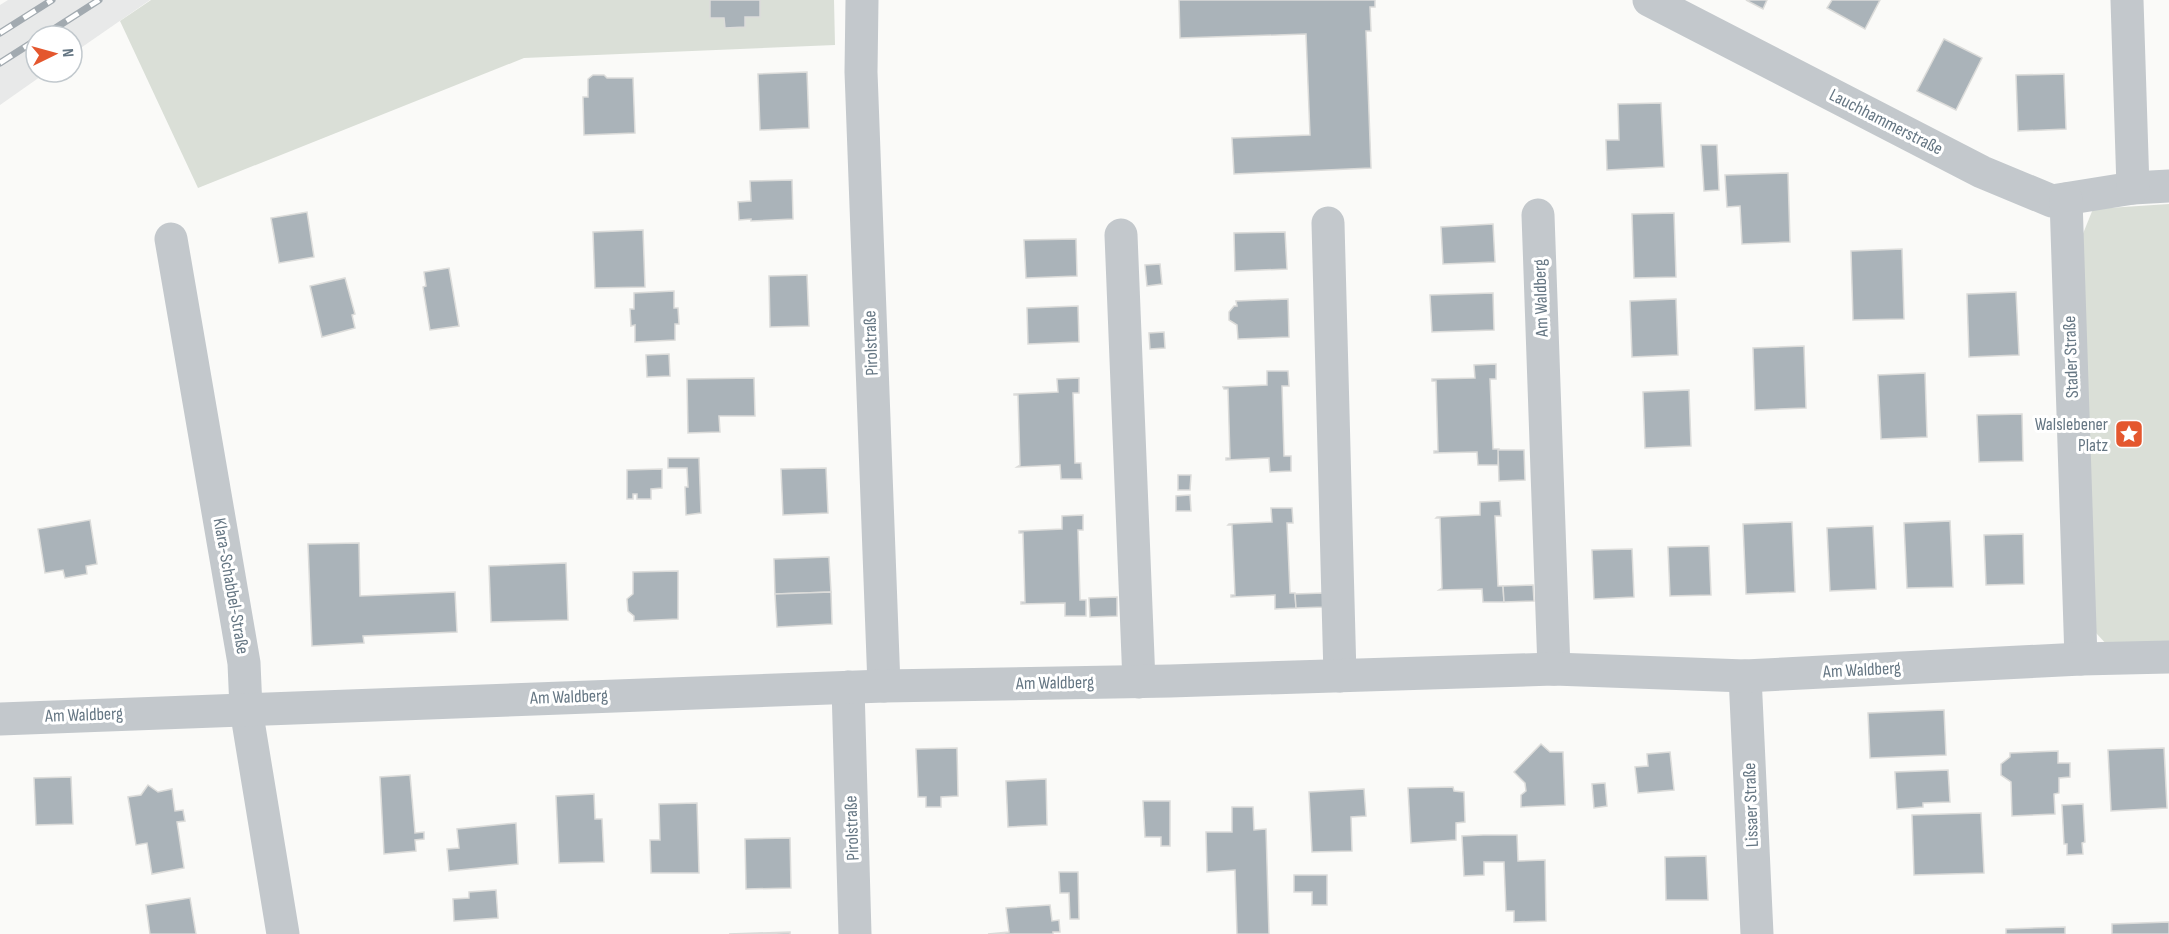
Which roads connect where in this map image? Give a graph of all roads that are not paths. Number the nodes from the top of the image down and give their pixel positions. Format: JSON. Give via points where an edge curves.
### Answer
{"nodes":[{"id":1,"x":862,"y":0,"type":"edge"},
{"id":2,"x":1649,"y":0,"type":"edge"},
{"id":3,"x":2127,"y":0,"type":"edge"},
{"id":4,"x":2169,"y":186,"type":"edge"},
{"id":5,"x":2133,"y":188,"type":"junction"},
{"id":6,"x":2066,"y":199,"type":"junction"},
{"id":7,"x":1538,"y":215,"type":"dead end"},
{"id":8,"x":1328,"y":223,"type":"dead end"},
{"id":9,"x":1121,"y":235,"type":"dead end"},
{"id":10,"x":171,"y":239,"type":"dead end"},
{"id":11,"x":2169,"y":657,"type":"edge"},
{"id":12,"x":2081,"y":659,"type":"junction"},
{"id":13,"x":1554,"y":669,"type":"junction"},
{"id":14,"x":1340,"y":676,"type":"junction"},
{"id":15,"x":1746,"y":676,"type":"junction"},
{"id":16,"x":1139,"y":682,"type":"junction"},
{"id":17,"x":884,"y":686,"type":"junction"},
{"id":18,"x":848,"y":687,"type":"junction"},
{"id":19,"x":246,"y":709,"type":"junction"},
{"id":20,"x":0,"y":719,"type":"edge"},
{"id":21,"x":283,"y":934,"type":"edge"},
{"id":22,"x":855,"y":934,"type":"edge"},
{"id":23,"x":1757,"y":934,"type":"edge"}],
"edges":[{"from":1,"to":17,"type":"street","name":"Pirolstraße","via":[[861,72]]},
{"from":2,"to":6,"type":"street","name":"Lauchhammerstraße","via":[[1982,172],[2052,201]]},
{"from":3,"to":5,"type":"street"},
{"from":4,"to":5,"type":"street","name":"Lauchhammerstraße"},
{"from":5,"to":6,"type":"street","name":"Lauchhammerstraße"},
{"from":6,"to":12,"type":"street","name":"Stader Straße"},
{"from":7,"to":13,"type":"street","name":"Am Waldberg"},
{"from":8,"to":14,"type":"street"},
{"from":9,"to":16,"type":"street"},
{"from":10,"to":19,"type":"street","name":"Klara-Schabbel-Straße","via":[[244,663]]},
{"from":11,"to":12,"type":"street","name":"Am Waldberg"},
{"from":12,"to":15,"type":"street","name":"Am Waldberg"},
{"from":13,"to":14,"type":"street","name":"Am Waldberg"},
{"from":13,"to":15,"type":"street","name":"Am Waldberg"},
{"from":14,"to":16,"type":"street","name":"Am Waldberg"},
{"from":15,"to":23,"type":"street","name":"Lissaer Straße"},
{"from":16,"to":17,"type":"street","name":"Am Waldberg"},
{"from":17,"to":18,"type":"street","name":"Am Waldberg"},
{"from":18,"to":19,"type":"street","name":"Am Waldberg"},
{"from":18,"to":22,"type":"street","name":"Pirolstraße"},
{"from":19,"to":20,"type":"street","name":"Am Waldberg"},
{"from":19,"to":21,"type":"street","name":"Klara-Schabbel-Straße"}]}
